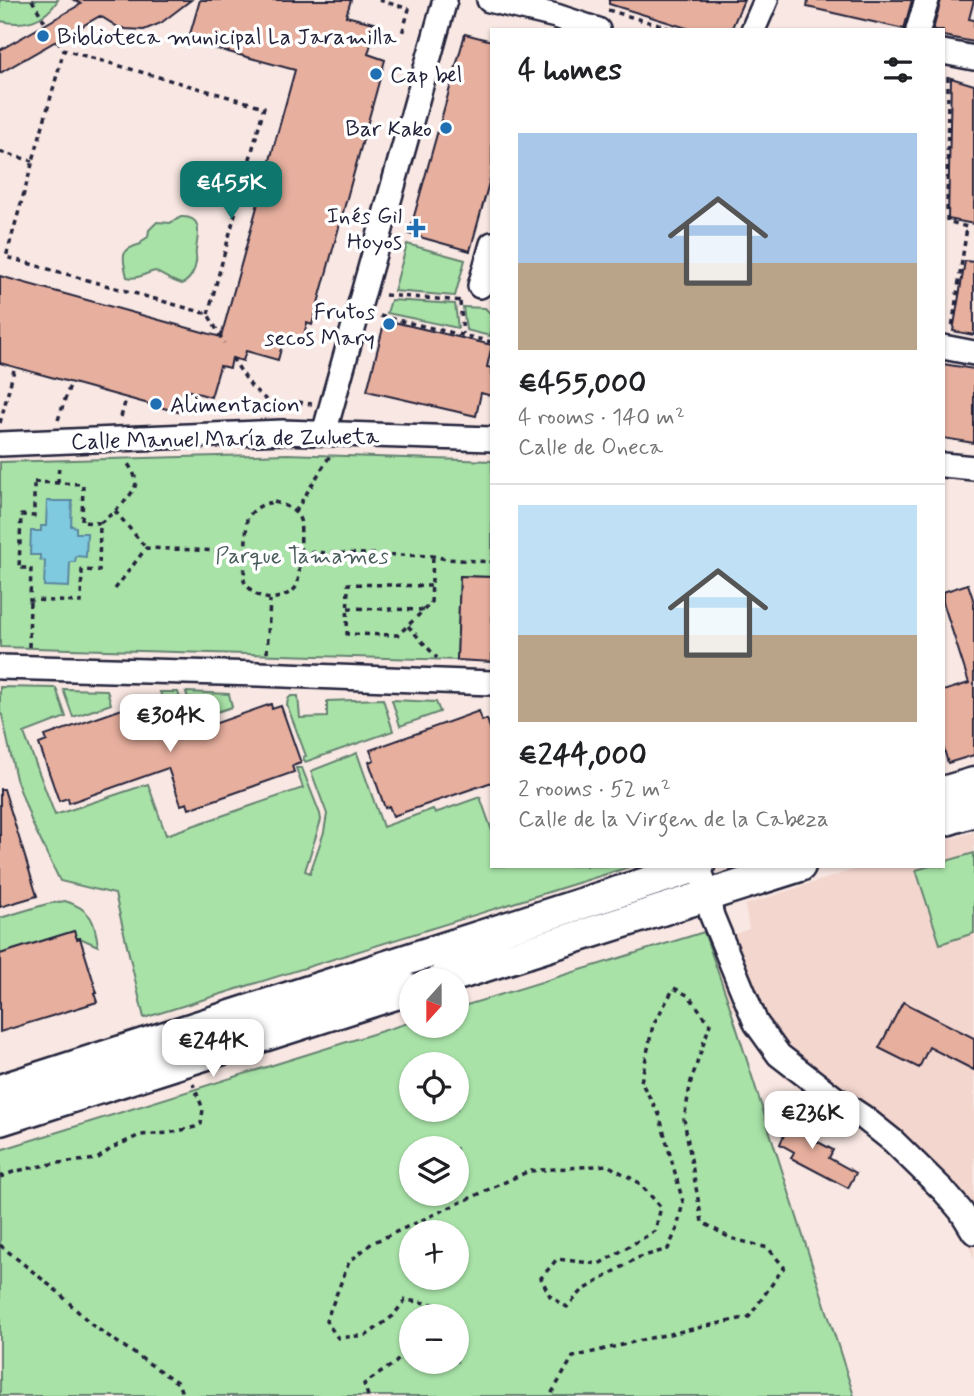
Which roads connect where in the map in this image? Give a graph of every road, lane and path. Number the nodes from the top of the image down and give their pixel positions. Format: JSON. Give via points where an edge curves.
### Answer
{"nodes":[{"id":1,"x":32,"y":0,"type":"edge"},
{"id":2,"x":379,"y":0,"type":"edge"},
{"id":3,"x":445,"y":0,"type":"edge"},
{"id":4,"x":489,"y":0,"type":"edge"},
{"id":5,"x":766,"y":0,"type":"edge"},
{"id":6,"x":928,"y":0,"type":"edge"},
{"id":7,"x":396,"y":3,"type":"edge"},
{"id":8,"x":535,"y":5,"type":"edge"},
{"id":9,"x":600,"y":19,"type":"edge"},
{"id":10,"x":554,"y":23,"type":"edge"},
{"id":11,"x":46,"y":24,"type":"dead end"},
{"id":12,"x":662,"y":28,"type":"edge"},
{"id":13,"x":754,"y":28,"type":"edge"},
{"id":14,"x":919,"y":28,"type":"edge"},
{"id":15,"x":402,"y":34,"type":"dead end"},
{"id":16,"x":57,"y":40,"type":"dead end"},
{"id":17,"x":64,"y":50,"type":"junction"},
{"id":18,"x":974,"y":58,"type":"edge"},
{"id":19,"x":948,"y":62,"type":"edge"},
{"id":20,"x":0,"y":152,"type":"edge"},
{"id":21,"x":33,"y":161,"type":"junction"},
{"id":22,"x":490,"y":251,"type":"edge"},
{"id":23,"x":477,"y":294,"type":"joint"},
{"id":24,"x":383,"y":295,"type":"dead end"},
{"id":25,"x":460,"y":301,"type":"junction"},
{"id":26,"x":208,"y":314,"type":"junction"},
{"id":27,"x":378,"y":316,"type":"dead end"},
{"id":28,"x":463,"y":334,"type":"junction"},
{"id":29,"x":490,"y":341,"type":"edge"},
{"id":30,"x":947,"y":341,"type":"edge"},
{"id":31,"x":224,"y":343,"type":"dead end"},
{"id":32,"x":974,"y":353,"type":"edge"},
{"id":33,"x":232,"y":358,"type":"dead end"},
{"id":34,"x":14,"y":370,"type":"dead end"},
{"id":35,"x":70,"y":385,"type":"dead end"},
{"id":36,"x":126,"y":399,"type":"dead end"},
{"id":37,"x":282,"y":415,"type":"dead end"},
{"id":38,"x":120,"y":421,"type":"dead end"},
{"id":39,"x":58,"y":422,"type":"dead end"},
{"id":40,"x":0,"y":423,"type":"edge"},
{"id":41,"x":490,"y":439,"type":"edge"},
{"id":42,"x":328,"y":442,"type":"junction"},
{"id":43,"x":0,"y":444,"type":"edge"},
{"id":44,"x":123,"y":455,"type":"dead end"},
{"id":45,"x":59,"y":458,"type":"dead end"},
{"id":46,"x":945,"y":465,"type":"edge"},
{"id":47,"x":974,"y":468,"type":"edge"},
{"id":48,"x":58,"y":483,"type":"junction"},
{"id":49,"x":115,"y":511,"type":"junction"},
{"id":50,"x":295,"y":512,"type":"junction"},
{"id":51,"x":100,"y":523,"type":"junction"},
{"id":52,"x":146,"y":548,"type":"junction"},
{"id":53,"x":246,"y":552,"type":"junction"},
{"id":54,"x":300,"y":552,"type":"junction"},
{"id":55,"x":433,"y":556,"type":"junction"},
{"id":56,"x":490,"y":562,"type":"edge"},
{"id":57,"x":431,"y":586,"type":"junction"},
{"id":58,"x":115,"y":589,"type":"dead end"},
{"id":59,"x":30,"y":600,"type":"junction"},
{"id":60,"x":270,"y":600,"type":"junction"},
{"id":61,"x":348,"y":608,"type":"junction"},
{"id":62,"x":424,"y":610,"type":"junction"},
{"id":63,"x":408,"y":626,"type":"junction"},
{"id":64,"x":29,"y":648,"type":"dead end"},
{"id":65,"x":266,"y":658,"type":"dead end"},
{"id":66,"x":440,"y":660,"type":"dead end"},
{"id":67,"x":0,"y":667,"type":"edge"},
{"id":68,"x":490,"y":683,"type":"edge"},
{"id":69,"x":974,"y":783,"type":"edge"},
{"id":70,"x":945,"y":791,"type":"edge"},
{"id":71,"x":974,"y":811,"type":"edge"},
{"id":72,"x":945,"y":820,"type":"edge"},
{"id":73,"x":693,"y":868,"type":"edge"},
{"id":74,"x":700,"y":868,"type":"edge"},
{"id":75,"x":794,"y":868,"type":"edge"},
{"id":76,"x":708,"y":896,"type":"junction"},
{"id":77,"x":469,"y":971,"type":"edge"},
{"id":78,"x":399,"y":993,"type":"edge"},
{"id":79,"x":193,"y":1084,"type":"dead end"},
{"id":80,"x":0,"y":1090,"type":"edge"},
{"id":81,"x":0,"y":1120,"type":"edge"},
{"id":82,"x":0,"y":1177,"type":"edge"},
{"id":83,"x":974,"y":1232,"type":"edge"},
{"id":84,"x":0,"y":1245,"type":"edge"},
{"id":85,"x":402,"y":1304,"type":"edge"},
{"id":86,"x":433,"y":1304,"type":"edge"},
{"id":87,"x":399,"y":1308,"type":"edge"},
{"id":88,"x":399,"y":1359,"type":"edge"},
{"id":89,"x":183,"y":1396,"type":"edge"},
{"id":90,"x":368,"y":1396,"type":"edge"},
{"id":91,"x":550,"y":1396,"type":"edge"}],
"edges":[{"from":1,"to":11,"type":"path"},
{"from":2,"to":7,"type":"path"},
{"from":3,"to":42,"type":"street"},
{"from":4,"to":8,"type":"street"},
{"from":5,"to":13,"type":"street"},
{"from":6,"to":14,"type":"street"},
{"from":7,"to":15,"type":"path","via":[[409,9]]},
{"from":8,"to":10,"type":"street"},
{"from":9,"to":10,"type":"street"},
{"from":9,"to":12,"type":"path"},
{"from":16,"to":17,"type":"path"},
{"from":17,"to":21,"type":"path"},
{"from":17,"to":26,"type":"path","via":[[264,107]]},
{"from":18,"to":19,"type":"street"},
{"from":19,"to":30,"type":"path","via":[[947,221],[967,227]]},
{"from":20,"to":21,"type":"path"},
{"from":21,"to":26,"type":"path","via":[[6,257]]},
{"from":22,"to":23,"type":"street"},
{"from":23,"to":25,"type":"path"},
{"from":24,"to":25,"type":"path"},
{"from":25,"to":28,"type":"path"},
{"from":26,"to":31,"type":"path"},
{"from":27,"to":28,"type":"path"},
{"from":28,"to":29,"type":"path"},
{"from":30,"to":32,"type":"street"},
{"from":33,"to":37,"type":"path","via":[[251,386]]},
{"from":34,"to":40,"type":"path"},
{"from":35,"to":39,"type":"path"},
{"from":36,"to":38,"type":"path"},
{"from":41,"to":42,"type":"street","name":"Calle Manuel María de Zulueta"},
{"from":42,"to":43,"type":"street","name":"Calle Manuel María de Zulueta","via":[[282,432]]},
{"from":42,"to":50,"type":"path"},
{"from":44,"to":49,"type":"path","via":[[136,483]]},
{"from":45,"to":48,"type":"path"},
{"from":46,"to":47,"type":"street"},
{"from":48,"to":51,"type":"path","via":[[83,484],[82,522]]},
{"from":48,"to":59,"type":"path","via":[[34,482],[34,516],[21,515],[19,568],[32,568]]},
{"from":49,"to":51,"type":"path"},
{"from":49,"to":52,"type":"path"},
{"from":50,"to":53,"type":"path","via":[[274,502],[252,511],[247,518]]},
{"from":50,"to":54,"type":"path","via":[[300,521]]},
{"from":51,"to":59,"type":"path","via":[[99,570],[82,570],[81,601]]},
{"from":52,"to":53,"type":"path"},
{"from":52,"to":58,"type":"path"},
{"from":53,"to":60,"type":"path","via":[[244,581],[249,589]]},
{"from":54,"to":55,"type":"path"},
{"from":54,"to":60,"type":"path","via":[[298,584]]},
{"from":55,"to":56,"type":"path"},
{"from":55,"to":57,"type":"path"},
{"from":57,"to":61,"type":"path","via":[[348,584]]},
{"from":57,"to":62,"type":"path","via":[[431,603]]},
{"from":59,"to":64,"type":"path"},
{"from":60,"to":65,"type":"path"},
{"from":61,"to":62,"type":"path"},
{"from":61,"to":63,"type":"path","via":[[347,634],[398,635]]},
{"from":62,"to":63,"type":"path"},
{"from":63,"to":66,"type":"path"},
{"from":67,"to":68,"type":"street"},
{"from":69,"to":70,"type":"main road"},
{"from":71,"to":72,"type":"main road"},
{"from":73,"to":80,"type":"main road"},
{"from":74,"to":76,"type":"street"},
{"from":75,"to":76,"type":"main road"},
{"from":76,"to":77,"type":"main road"},
{"from":76,"to":83,"type":"street","via":[[756,1023],[779,1055],[893,1141],[943,1190]]},
{"from":78,"to":81,"type":"main road"},
{"from":79,"to":82,"type":"path","via":[[203,1109],[201,1124],[195,1127],[140,1135],[97,1159]]},
{"from":84,"to":89,"type":"path","via":[[92,1325],[178,1383]]},
{"from":85,"to":86,"type":"path","via":[[405,1300]]},
{"from":87,"to":91,"type":"path","via":[[367,1335],[338,1338],[326,1321],[349,1262],[372,1243],[529,1171],[607,1165],[638,1182],[661,1207],[655,1231],[599,1264],[558,1259],[541,1278],[550,1296],[567,1307],[582,1291],[637,1258],[668,1249],[683,1202],[659,1114],[641,1082],[653,1025],[674,988],[690,996],[710,1024],[684,1119],[702,1222],[730,1238],[768,1248],[784,1267],[749,1317],[573,1357]]},
{"from":88,"to":90,"type":"path","via":[[364,1384]]}]}
